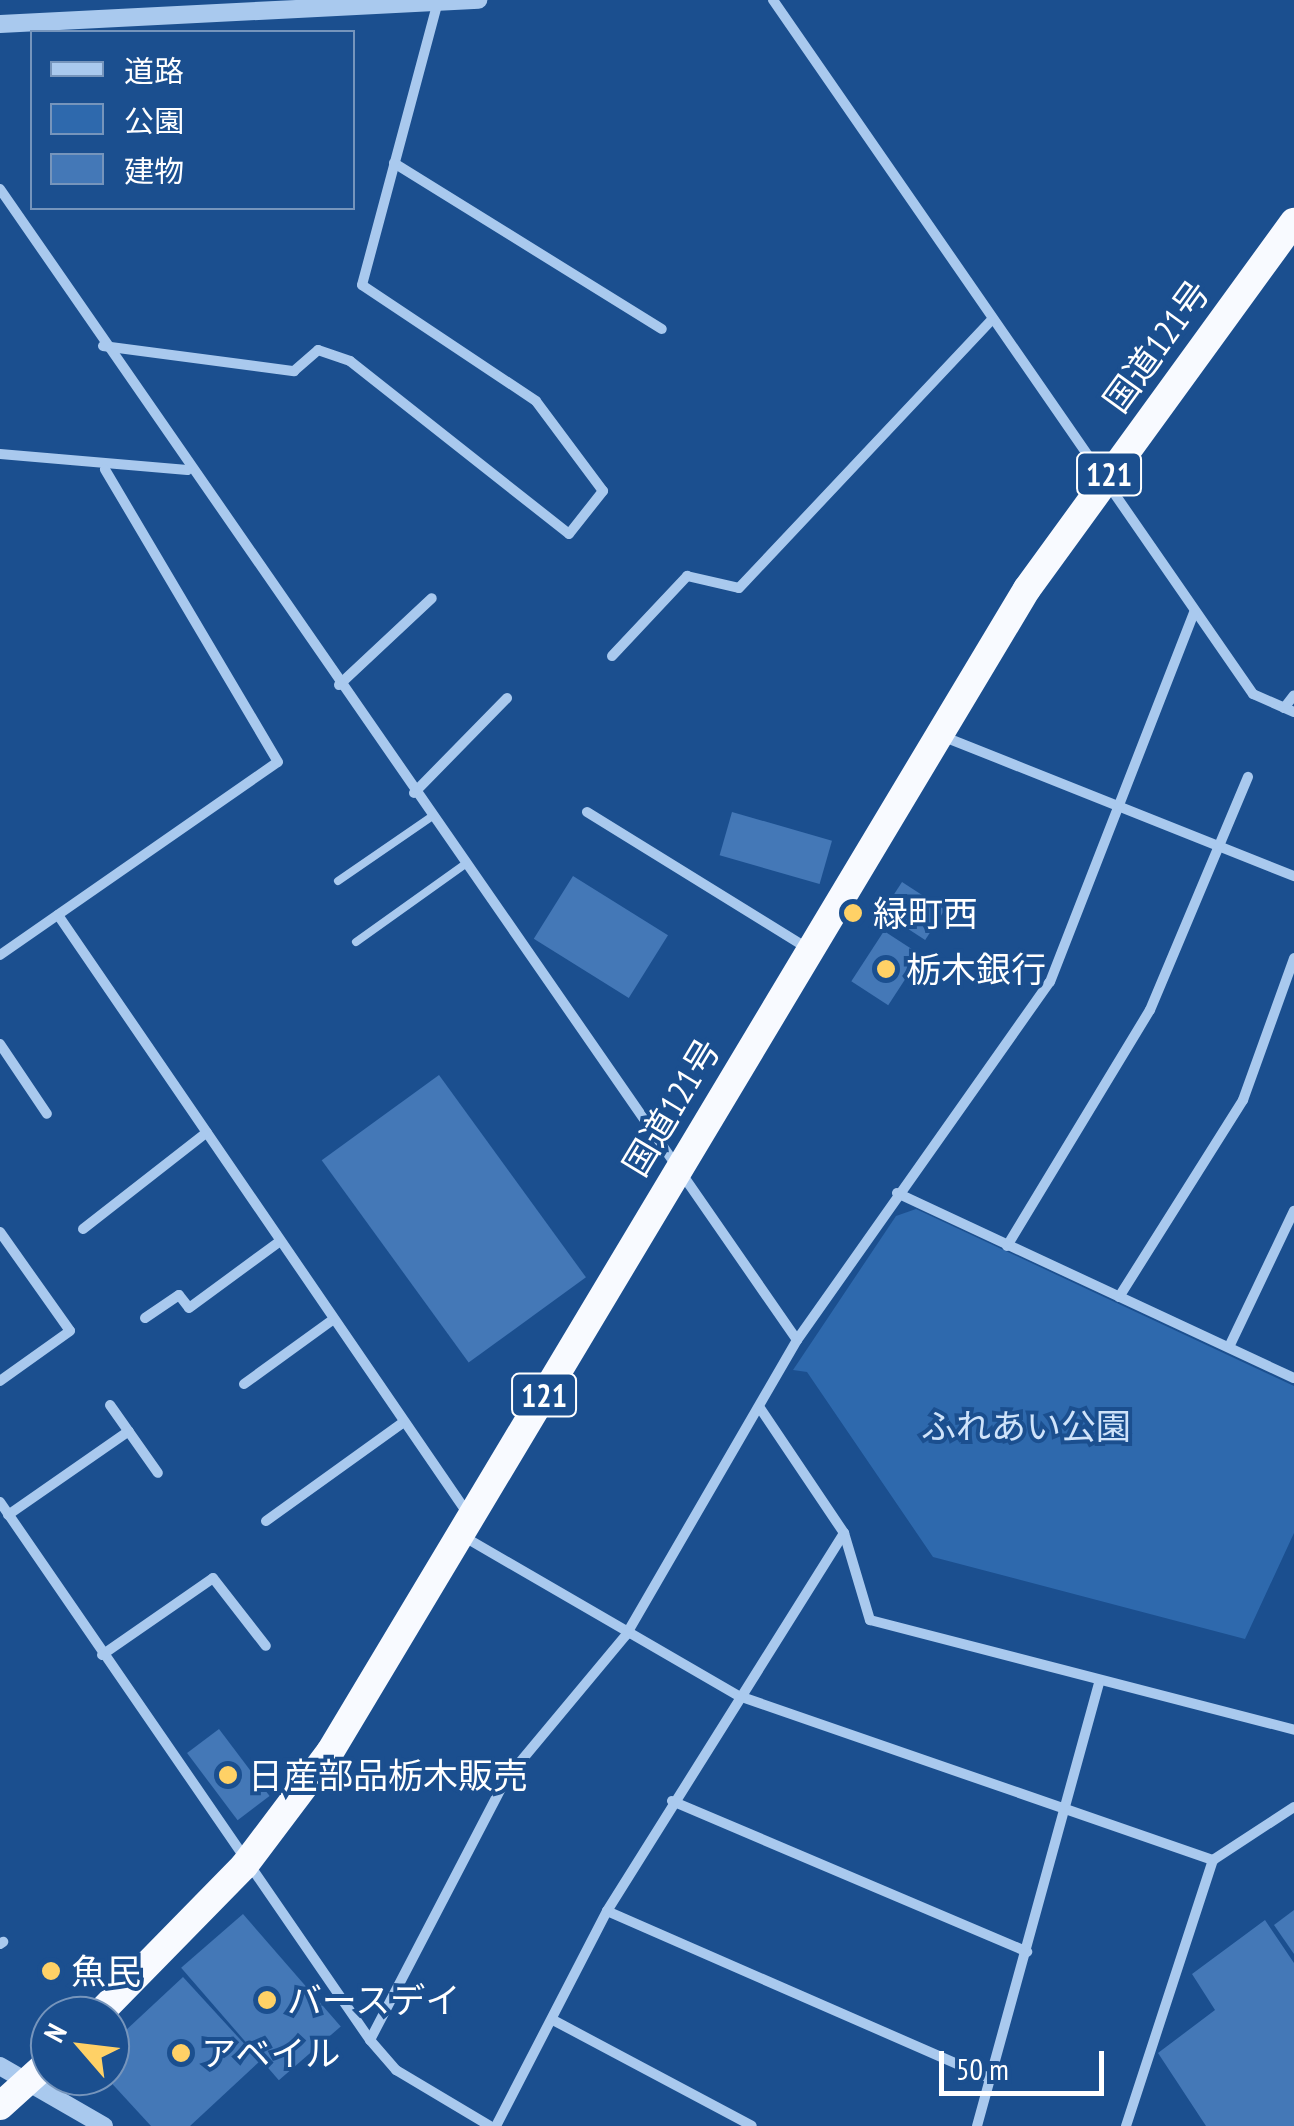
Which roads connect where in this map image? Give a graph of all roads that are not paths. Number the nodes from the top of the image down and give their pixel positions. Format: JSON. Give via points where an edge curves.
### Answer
{"nodes":[{"id":1,"x":478,"y":0,"type":"edge"},
{"id":2,"x":773,"y":0,"type":"edge"},
{"id":3,"x":438,"y":2,"type":"edge"},
{"id":4,"x":240,"y":6,"type":"edge"},
{"id":5,"x":0,"y":24,"type":"edge"},
{"id":6,"x":394,"y":163,"type":"junction"},
{"id":7,"x":0,"y":189,"type":"edge"},
{"id":8,"x":1294,"y":222,"type":"edge"},
{"id":9,"x":991,"y":321,"type":"junction"},
{"id":10,"x":662,"y":329,"type":"dead end"},
{"id":11,"x":103,"y":346,"type":"junction"},
{"id":12,"x":0,"y":454,"type":"edge"},
{"id":13,"x":104,"y":469,"type":"junction"},
{"id":14,"x":188,"y":470,"type":"junction"},
{"id":15,"x":1104,"y":481,"type":"junction"},
{"id":16,"x":432,"y":598,"type":"dead end"},
{"id":17,"x":1195,"y":610,"type":"junction"},
{"id":18,"x":612,"y":656,"type":"dead end"},
{"id":19,"x":339,"y":685,"type":"junction"},
{"id":20,"x":1294,"y":695,"type":"edge"},
{"id":21,"x":507,"y":698,"type":"dead end"},
{"id":22,"x":1289,"y":710,"type":"edge"},
{"id":23,"x":937,"y":734,"type":"junction"},
{"id":24,"x":1248,"y":777,"type":"dead end"},
{"id":25,"x":414,"y":793,"type":"junction"},
{"id":26,"x":1115,"y":806,"type":"junction"},
{"id":27,"x":587,"y":812,"type":"dead end"},
{"id":28,"x":430,"y":817,"type":"junction"},
{"id":29,"x":1220,"y":848,"type":"junction"},
{"id":30,"x":464,"y":865,"type":"junction"},
{"id":31,"x":1294,"y":876,"type":"edge"},
{"id":32,"x":338,"y":880,"type":"dead end"},
{"id":33,"x":58,"y":915,"type":"junction"},
{"id":34,"x":356,"y":942,"type":"dead end"},
{"id":35,"x":810,"y":949,"type":"junction"},
{"id":36,"x":0,"y":955,"type":"edge"},
{"id":37,"x":1294,"y":958,"type":"edge"},
{"id":38,"x":0,"y":1044,"type":"edge"},
{"id":39,"x":47,"y":1114,"type":"dead end"},
{"id":40,"x":207,"y":1132,"type":"junction"},
{"id":41,"x":676,"y":1172,"type":"junction"},
{"id":42,"x":897,"y":1192,"type":"junction"},
{"id":43,"x":1294,"y":1211,"type":"edge"},
{"id":44,"x":83,"y":1228,"type":"dead end"},
{"id":45,"x":0,"y":1232,"type":"edge"},
{"id":46,"x":279,"y":1242,"type":"junction"},
{"id":47,"x":1007,"y":1246,"type":"junction"},
{"id":48,"x":1119,"y":1297,"type":"junction"},
{"id":49,"x":145,"y":1318,"type":"dead end"},
{"id":50,"x":331,"y":1321,"type":"junction"},
{"id":51,"x":797,"y":1340,"type":"junction"},
{"id":52,"x":1229,"y":1347,"type":"junction"},
{"id":53,"x":1294,"y":1378,"type":"edge"},
{"id":54,"x":0,"y":1381,"type":"edge"},
{"id":55,"x":244,"y":1384,"type":"dead end"},
{"id":56,"x":110,"y":1405,"type":"dead end"},
{"id":57,"x":760,"y":1408,"type":"junction"},
{"id":58,"x":402,"y":1424,"type":"junction"},
{"id":59,"x":129,"y":1431,"type":"junction"},
{"id":60,"x":158,"y":1473,"type":"dead end"},
{"id":61,"x":0,"y":1502,"type":"edge"},
{"id":62,"x":8,"y":1515,"type":"junction"},
{"id":63,"x":266,"y":1522,"type":"dead end"},
{"id":64,"x":466,"y":1526,"type":"junction"},
{"id":65,"x":844,"y":1533,"type":"junction"},
{"id":66,"x":626,"y":1636,"type":"junction"},
{"id":67,"x":266,"y":1646,"type":"dead end"},
{"id":68,"x":102,"y":1655,"type":"junction"},
{"id":69,"x":1099,"y":1683,"type":"junction"},
{"id":70,"x":739,"y":1696,"type":"junction"},
{"id":71,"x":1294,"y":1730,"type":"edge"},
{"id":72,"x":672,"y":1801,"type":"junction"},
{"id":73,"x":1066,"y":1807,"type":"junction"},
{"id":74,"x":1294,"y":1807,"type":"edge"},
{"id":75,"x":1214,"y":1860,"type":"junction"},
{"id":76,"x":244,"y":1866,"type":"junction"},
{"id":77,"x":607,"y":1911,"type":"junction"},
{"id":78,"x":1027,"y":1952,"type":"junction"},
{"id":79,"x":117,"y":1996,"type":"edge"},
{"id":80,"x":553,"y":2020,"type":"junction"},
{"id":81,"x":370,"y":2040,"type":"junction"},
{"id":82,"x":0,"y":2066,"type":"edge"},
{"id":83,"x":990,"y":2078,"type":"junction"},
{"id":84,"x":28,"y":2082,"type":"junction"},
{"id":85,"x":0,"y":2106,"type":"edge"},
{"id":86,"x":974,"y":2124,"type":"edge"},
{"id":87,"x":104,"y":2126,"type":"edge"},
{"id":88,"x":493,"y":2126,"type":"edge"},
{"id":89,"x":752,"y":2126,"type":"edge"},
{"id":90,"x":1126,"y":2126,"type":"edge"}],
"edges":[{"from":1,"to":3,"type":"street"},
{"from":2,"to":9,"type":"street"},
{"from":3,"to":4,"type":"street"},
{"from":3,"to":6,"type":"street"},
{"from":4,"to":5,"type":"street"},
{"from":6,"to":10,"type":"street"},
{"from":6,"to":11,"type":"street","via":[[362,285],[536,401],[603,491],[569,534],[350,362],[318,350],[294,370]]},
{"from":7,"to":11,"type":"street"},
{"from":8,"to":15,"type":"highway","name":"国道121号","number":"121"},
{"from":9,"to":15,"type":"street"},
{"from":9,"to":18,"type":"street","via":[[739,588],[687,576]]},
{"from":11,"to":14,"type":"street"},
{"from":12,"to":13,"type":"street"},
{"from":13,"to":14,"type":"street"},
{"from":13,"to":33,"type":"street","via":[[278,762]]},
{"from":14,"to":19,"type":"street"},
{"from":15,"to":17,"type":"street"},
{"from":15,"to":23,"type":"highway","name":"国道121号","number":"121"},
{"from":16,"to":19,"type":"street"},
{"from":17,"to":22,"type":"street","via":[[1253,694]]},
{"from":17,"to":26,"type":"street"},
{"from":19,"to":25,"type":"street"},
{"from":20,"to":22,"type":"street"},
{"from":21,"to":25,"type":"street"},
{"from":23,"to":26,"type":"street"},
{"from":23,"to":35,"type":"highway","name":"国道121号","number":"121"},
{"from":24,"to":29,"type":"street"},
{"from":25,"to":28,"type":"street"},
{"from":26,"to":29,"type":"street"},
{"from":26,"to":42,"type":"street","via":[[1050,982]]},
{"from":27,"to":35,"type":"street"},
{"from":28,"to":30,"type":"street"},
{"from":28,"to":32,"type":"lane"},
{"from":29,"to":31,"type":"street"},
{"from":29,"to":47,"type":"street","via":[[1150,1010]]},
{"from":30,"to":34,"type":"lane"},
{"from":30,"to":41,"type":"street"},
{"from":33,"to":36,"type":"street"},
{"from":33,"to":40,"type":"street"},
{"from":35,"to":41,"type":"highway","name":"国道121号","number":"121"},
{"from":37,"to":48,"type":"street","via":[[1243,1100]]},
{"from":38,"to":39,"type":"street"},
{"from":40,"to":44,"type":"street"},
{"from":40,"to":46,"type":"street"},
{"from":41,"to":51,"type":"street"},
{"from":41,"to":64,"type":"highway","name":"国道121号","number":"121"},
{"from":42,"to":47,"type":"street"},
{"from":42,"to":51,"type":"street"},
{"from":43,"to":52,"type":"street"},
{"from":45,"to":54,"type":"street","via":[[70,1330]]},
{"from":46,"to":49,"type":"street","via":[[188,1308],[179,1295]]},
{"from":46,"to":50,"type":"street"},
{"from":47,"to":48,"type":"street"},
{"from":48,"to":52,"type":"street"},
{"from":50,"to":55,"type":"street"},
{"from":50,"to":58,"type":"street"},
{"from":51,"to":57,"type":"street"},
{"from":52,"to":53,"type":"street"},
{"from":56,"to":59,"type":"street"},
{"from":57,"to":65,"type":"street"},
{"from":57,"to":66,"type":"street"},
{"from":58,"to":63,"type":"street"},
{"from":58,"to":64,"type":"street"},
{"from":59,"to":60,"type":"street"},
{"from":59,"to":62,"type":"street"},
{"from":61,"to":62,"type":"street"},
{"from":62,"to":68,"type":"street"},
{"from":64,"to":66,"type":"street"},
{"from":64,"to":76,"type":"highway","name":"国道121号","number":"121","via":[[330,1752]]},
{"from":65,"to":69,"type":"street","via":[[870,1620]]},
{"from":65,"to":70,"type":"street"},
{"from":66,"to":70,"type":"street"},
{"from":66,"to":81,"type":"street","via":[[506,1778]]},
{"from":67,"to":68,"type":"street","via":[[214,1578]]},
{"from":68,"to":76,"type":"street"},
{"from":69,"to":71,"type":"street"},
{"from":69,"to":73,"type":"street"},
{"from":70,"to":72,"type":"street"},
{"from":70,"to":73,"type":"street"},
{"from":72,"to":77,"type":"street"},
{"from":72,"to":78,"type":"street"},
{"from":73,"to":75,"type":"street"},
{"from":73,"to":78,"type":"street"},
{"from":74,"to":75,"type":"street"},
{"from":75,"to":90,"type":"street"},
{"from":76,"to":79,"type":"highway","name":"国道121号","number":"121"},
{"from":76,"to":81,"type":"street"},
{"from":77,"to":80,"type":"street"},
{"from":77,"to":83,"type":"street"},
{"from":78,"to":83,"type":"street"},
{"from":80,"to":88,"type":"street"},
{"from":80,"to":89,"type":"street"},
{"from":81,"to":88,"type":"street","via":[[396,2070]]},
{"from":82,"to":84,"type":"street"},
{"from":83,"to":86,"type":"street"},
{"from":84,"to":85,"type":"highway"},
{"from":84,"to":87,"type":"street"}]}
